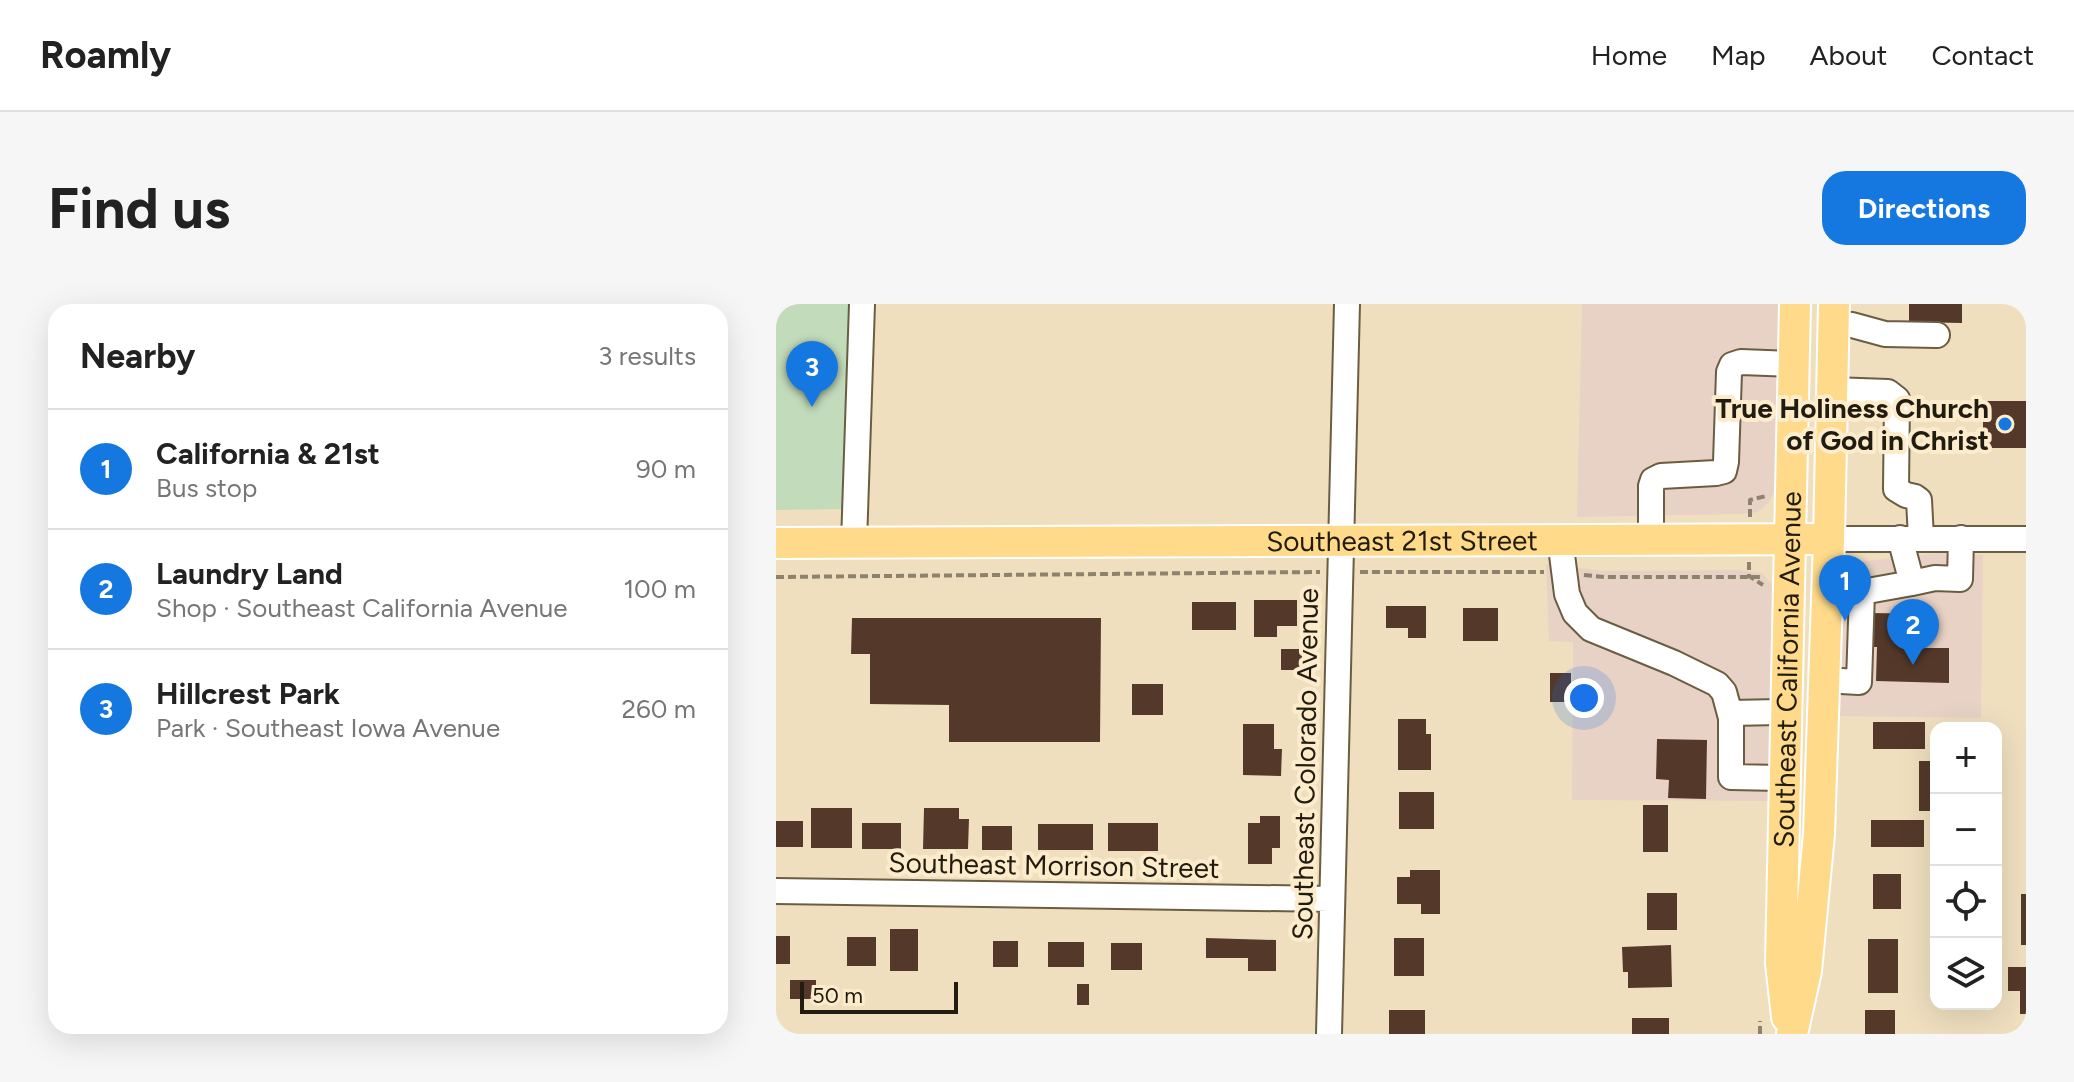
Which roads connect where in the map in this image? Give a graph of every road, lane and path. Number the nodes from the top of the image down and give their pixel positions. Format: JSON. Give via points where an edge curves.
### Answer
{"nodes":[{"id":1,"x":862,"y":304,"type":"edge"},
{"id":2,"x":1347,"y":304,"type":"edge"},
{"id":3,"x":1795,"y":304,"type":"edge"},
{"id":4,"x":1833,"y":314,"type":"edge"},
{"id":5,"x":1937,"y":335,"type":"dead end"},
{"id":6,"x":1794,"y":364,"type":"junction"},
{"id":7,"x":1832,"y":390,"type":"junction"},
{"id":8,"x":1911,"y":538,"type":"junction"},
{"id":9,"x":1961,"y":538,"type":"junction"},
{"id":10,"x":1560,"y":539,"type":"junction"},
{"id":11,"x":1651,"y":539,"type":"junction"},
{"id":12,"x":1789,"y":539,"type":"junction"},
{"id":13,"x":1829,"y":539,"type":"junction"},
{"id":14,"x":2026,"y":539,"type":"edge"},
{"id":15,"x":1340,"y":541,"type":"junction"},
{"id":16,"x":776,"y":543,"type":"edge"},
{"id":17,"x":854,"y":543,"type":"junction"},
{"id":18,"x":1339,"y":572,"type":"junction"},
{"id":19,"x":1564,"y":573,"type":"junction"},
{"id":20,"x":776,"y":577,"type":"edge"},
{"id":21,"x":1789,"y":577,"type":"junction"},
{"id":22,"x":1912,"y":583,"type":"junction"},
{"id":23,"x":1823,"y":680,"type":"junction"},
{"id":24,"x":1786,"y":712,"type":"junction"},
{"id":25,"x":1730,"y":713,"type":"junction"},
{"id":26,"x":1785,"y":778,"type":"junction"},
{"id":27,"x":776,"y":891,"type":"edge"},
{"id":28,"x":1331,"y":899,"type":"junction"},
{"id":29,"x":1329,"y":1034,"type":"edge"},
{"id":30,"x":1791,"y":1034,"type":"edge"}],
"edges":[{"from":1,"to":17,"type":"street"},
{"from":2,"to":15,"type":"street","name":"Southeast Colorado Avenue"},
{"from":3,"to":6,"type":"main road","name":"Southeast California Avenue"},
{"from":4,"to":5,"type":"street","via":[[1885,334]]},
{"from":4,"to":7,"type":"main road","name":"Southeast California Avenue"},
{"from":6,"to":11,"type":"street","via":[[1732,365],[1724,471],[1653,480]]},
{"from":6,"to":12,"type":"main road","name":"Southeast California Avenue"},
{"from":7,"to":8,"type":"street","via":[[1888,392],[1897,399],[1896,489],[1919,500]]},
{"from":7,"to":13,"type":"main road","name":"Southeast California Avenue"},
{"from":8,"to":9,"type":"street","name":"Southeast 21st Street"},
{"from":8,"to":13,"type":"street","name":"Southeast 21st Street"},
{"from":8,"to":22,"type":"street"},
{"from":9,"to":14,"type":"street","name":"Southeast 21st Street"},
{"from":9,"to":22,"type":"street","via":[[1960,579]]},
{"from":10,"to":11,"type":"main road","name":"Southeast 21st Street"},
{"from":10,"to":15,"type":"main road","name":"Southeast 21st Street"},
{"from":10,"to":19,"type":"street"},
{"from":11,"to":12,"type":"main road","name":"Southeast 21st Street"},
{"from":12,"to":13,"type":"main road","name":"Southeast 21st Street"},
{"from":12,"to":21,"type":"main road","name":"Southeast California Avenue"},
{"from":13,"to":23,"type":"main road","name":"Southeast California Avenue"},
{"from":15,"to":17,"type":"main road","name":"Southeast 21st Street"},
{"from":15,"to":18,"type":"street","name":"Southeast Colorado Avenue"},
{"from":16,"to":17,"type":"main road","name":"Southeast 21st Street"},
{"from":18,"to":19,"type":"path"},
{"from":18,"to":20,"type":"path"},
{"from":18,"to":28,"type":"street","name":"Southeast Colorado Avenue"},
{"from":19,"to":21,"type":"path"},
{"from":19,"to":25,"type":"street","via":[[1575,613],[1591,629],[1717,684]]},
{"from":21,"to":24,"type":"main road","name":"Southeast California Avenue"},
{"from":22,"to":23,"type":"street","via":[[1862,592],[1859,682]]},
{"from":23,"to":30,"type":"main road","name":"Southeast California Avenue","via":[[1819,834],[1806,971]]},
{"from":24,"to":25,"type":"street"},
{"from":24,"to":26,"type":"main road","name":"Southeast California Avenue"},
{"from":25,"to":26,"type":"street","via":[[1731,777]]},
{"from":26,"to":30,"type":"main road","name":"Southeast California Avenue","via":[[1781,963]]},
{"from":27,"to":28,"type":"street","name":"Southeast Morrison Street"},
{"from":28,"to":29,"type":"street","name":"Southeast Colorado Avenue"}]}
